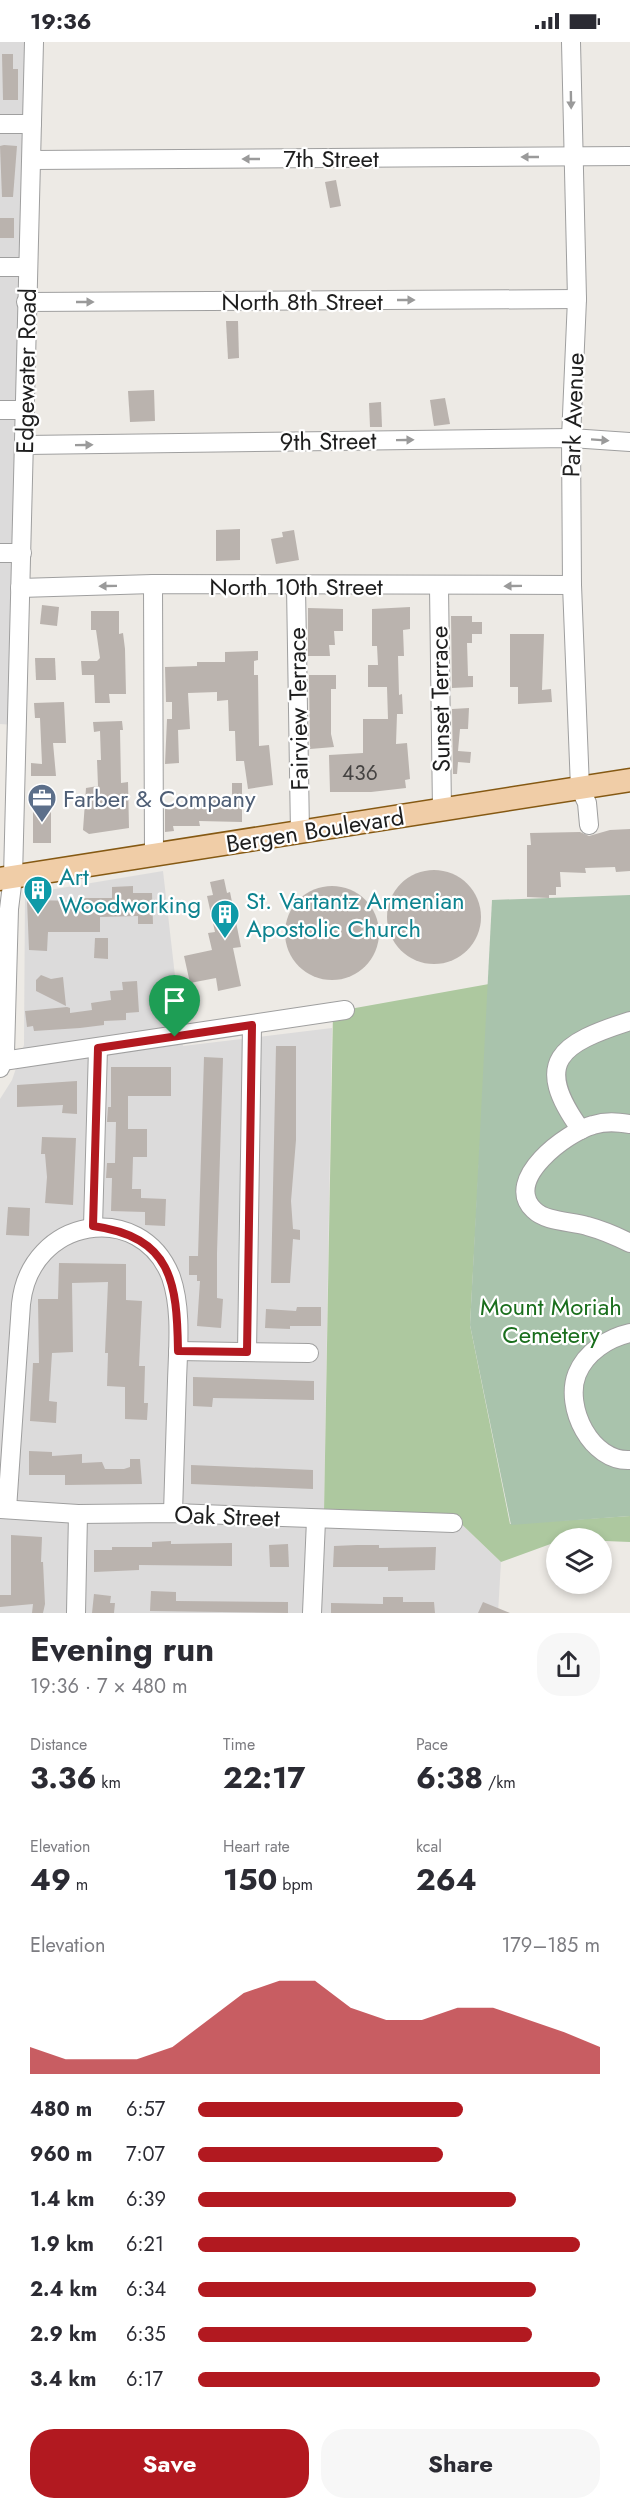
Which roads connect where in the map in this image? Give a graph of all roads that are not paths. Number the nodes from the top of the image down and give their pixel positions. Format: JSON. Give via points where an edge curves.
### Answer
{"nodes":[{"id":1,"x":34,"y":42,"type":"edge"},
{"id":2,"x":571,"y":42,"type":"edge"},
{"id":3,"x":0,"y":124,"type":"edge"},
{"id":4,"x":32,"y":124,"type":"junction"},
{"id":5,"x":630,"y":156,"type":"edge"},
{"id":6,"x":572,"y":157,"type":"junction"},
{"id":7,"x":32,"y":160,"type":"junction"},
{"id":8,"x":0,"y":267,"type":"edge"},
{"id":9,"x":28,"y":267,"type":"junction"},
{"id":10,"x":577,"y":299,"type":"junction"},
{"id":11,"x":26,"y":302,"type":"junction"},
{"id":12,"x":0,"y":410,"type":"edge"},
{"id":13,"x":25,"y":410,"type":"junction"},
{"id":14,"x":571,"y":438,"type":"junction"},
{"id":15,"x":630,"y":442,"type":"edge"},
{"id":16,"x":25,"y":445,"type":"junction"},
{"id":17,"x":0,"y":553,"type":"edge"},
{"id":18,"x":22,"y":553,"type":"junction"},
{"id":19,"x":153,"y":585,"type":"junction"},
{"id":20,"x":572,"y":585,"type":"junction"},
{"id":21,"x":296,"y":586,"type":"junction"},
{"id":22,"x":439,"y":587,"type":"junction"},
{"id":23,"x":20,"y":588,"type":"junction"},
{"id":24,"x":8,"y":724,"type":"edge"},
{"id":25,"x":630,"y":780,"type":"edge"},
{"id":26,"x":580,"y":788,"type":"junction"},
{"id":27,"x":442,"y":811,"type":"junction"},
{"id":28,"x":589,"y":825,"type":"dead end"},
{"id":29,"x":300,"y":833,"type":"junction"},
{"id":30,"x":154,"y":856,"type":"junction"},
{"id":31,"x":6,"y":878,"type":"edge"},
{"id":32,"x":4,"y":995,"type":"edge"},
{"id":33,"x":345,"y":1010,"type":"dead end"},
{"id":34,"x":630,"y":1021,"type":"edge"},
{"id":35,"x":252,"y":1025,"type":"junction"},
{"id":36,"x":3,"y":1036,"type":"edge"},
{"id":37,"x":98,"y":1048,"type":"junction"},
{"id":38,"x":2,"y":1065,"type":"edge"},
{"id":39,"x":630,"y":1124,"type":"edge"},
{"id":40,"x":580,"y":1130,"type":"junction"},
{"id":41,"x":93,"y":1226,"type":"junction"},
{"id":42,"x":630,"y":1243,"type":"edge"},
{"id":43,"x":630,"y":1333,"type":"edge"},
{"id":44,"x":178,"y":1351,"type":"junction"},
{"id":45,"x":247,"y":1352,"type":"junction"},
{"id":46,"x":309,"y":1353,"type":"dead end"},
{"id":47,"x":630,"y":1460,"type":"edge"},
{"id":48,"x":4,"y":1509,"type":"edge"},
{"id":49,"x":173,"y":1513,"type":"junction"},
{"id":50,"x":78,"y":1514,"type":"junction"},
{"id":51,"x":316,"y":1520,"type":"junction"},
{"id":52,"x":453,"y":1523,"type":"dead end"},
{"id":53,"x":76,"y":1613,"type":"edge"},
{"id":54,"x":312,"y":1613,"type":"edge"}],
"edges":[{"from":1,"to":4,"type":"street","name":"Edgewater Road"},
{"from":2,"to":6,"type":"street","name":"Park Avenue","one_way":true},
{"from":3,"to":4,"type":"street"},
{"from":4,"to":7,"type":"street","name":"Edgewater Road"},
{"from":5,"to":6,"type":"street","name":"7th Street"},
{"from":6,"to":7,"type":"street","name":"7th Street","one_way":true},
{"from":6,"to":10,"type":"street","name":"Park Avenue"},
{"from":7,"to":9,"type":"street","name":"Edgewater Road"},
{"from":8,"to":9,"type":"street"},
{"from":9,"to":11,"type":"street","name":"Edgewater Road"},
{"from":11,"to":10,"type":"street","name":"North 8th Street","one_way":true},
{"from":10,"to":14,"type":"street","name":"Park Avenue"},
{"from":11,"to":13,"type":"street","name":"Edgewater Road"},
{"from":12,"to":13,"type":"street"},
{"from":13,"to":16,"type":"street","name":"Edgewater Road"},
{"from":14,"to":15,"type":"street","name":"9th Street","one_way":true},
{"from":16,"to":14,"type":"street","name":"9th Street","one_way":true},
{"from":14,"to":20,"type":"street","name":"Park Avenue"},
{"from":16,"to":18,"type":"street","name":"Edgewater Road"},
{"from":17,"to":18,"type":"street"},
{"from":18,"to":23,"type":"street","name":"Edgewater Road"},
{"from":19,"to":21,"type":"street","name":"North 10th Street"},
{"from":19,"to":23,"type":"street","name":"North 10th Street","one_way":true},
{"from":19,"to":30,"type":"street"},
{"from":20,"to":22,"type":"street","name":"North 10th Street","one_way":true},
{"from":20,"to":26,"type":"street","name":"Park Avenue"},
{"from":21,"to":22,"type":"street","name":"North 10th Street"},
{"from":21,"to":29,"type":"street","name":"Fairview Terrace"},
{"from":22,"to":27,"type":"street","name":"Sunset Terrace"},
{"from":23,"to":24,"type":"street","name":"Edgewater Road","via":[[16,701]]},
{"from":24,"to":31,"type":"street","name":"Edgewater Road"},
{"from":25,"to":26,"type":"main road","name":"Bergen Boulevard"},
{"from":26,"to":27,"type":"main road","name":"Bergen Boulevard"},
{"from":26,"to":28,"type":"street","name":"Park Avenue","via":[[587,803]]},
{"from":27,"to":29,"type":"main road","name":"Bergen Boulevard"},
{"from":29,"to":30,"type":"main road","name":"Bergen Boulevard"},
{"from":30,"to":31,"type":"main road","name":"Bergen Boulevard"},
{"from":31,"to":32,"type":"street","name":"Edgewater Road","via":[[9,909]]},
{"from":32,"to":36,"type":"street","name":"Edgewater Road"},
{"from":33,"to":35,"type":"street"},
{"from":34,"to":40,"type":"street","via":[[579,1041],[556,1064],[555,1083],[560,1097]]},
{"from":35,"to":37,"type":"street"},
{"from":35,"to":45,"type":"street"},
{"from":36,"to":38,"type":"street","name":"Edgewater Road"},
{"from":37,"to":38,"type":"street"},
{"from":37,"to":41,"type":"street"},
{"from":39,"to":40,"type":"street","via":[[605,1122]]},
{"from":40,"to":42,"type":"street","via":[[543,1158],[527,1178],[525,1197],[534,1211],[542,1215],[585,1225]]},
{"from":41,"to":44,"type":"street","via":[[143,1242],[165,1264],[177,1305]]},
{"from":41,"to":48,"type":"street","via":[[55,1241],[26,1278]]},
{"from":43,"to":47,"type":"street","via":[[615,1337],[592,1353],[576,1376],[574,1390],[580,1420],[593,1442],[613,1456]]},
{"from":44,"to":45,"type":"street"},
{"from":44,"to":49,"type":"street"},
{"from":45,"to":46,"type":"street"},
{"from":48,"to":50,"type":"street","name":"Oak Street"},
{"from":49,"to":50,"type":"street","name":"Oak Street"},
{"from":49,"to":51,"type":"street","name":"Oak Street"},
{"from":50,"to":53,"type":"street"},
{"from":51,"to":52,"type":"street","name":"Oak Street"},
{"from":51,"to":54,"type":"street"}]}
